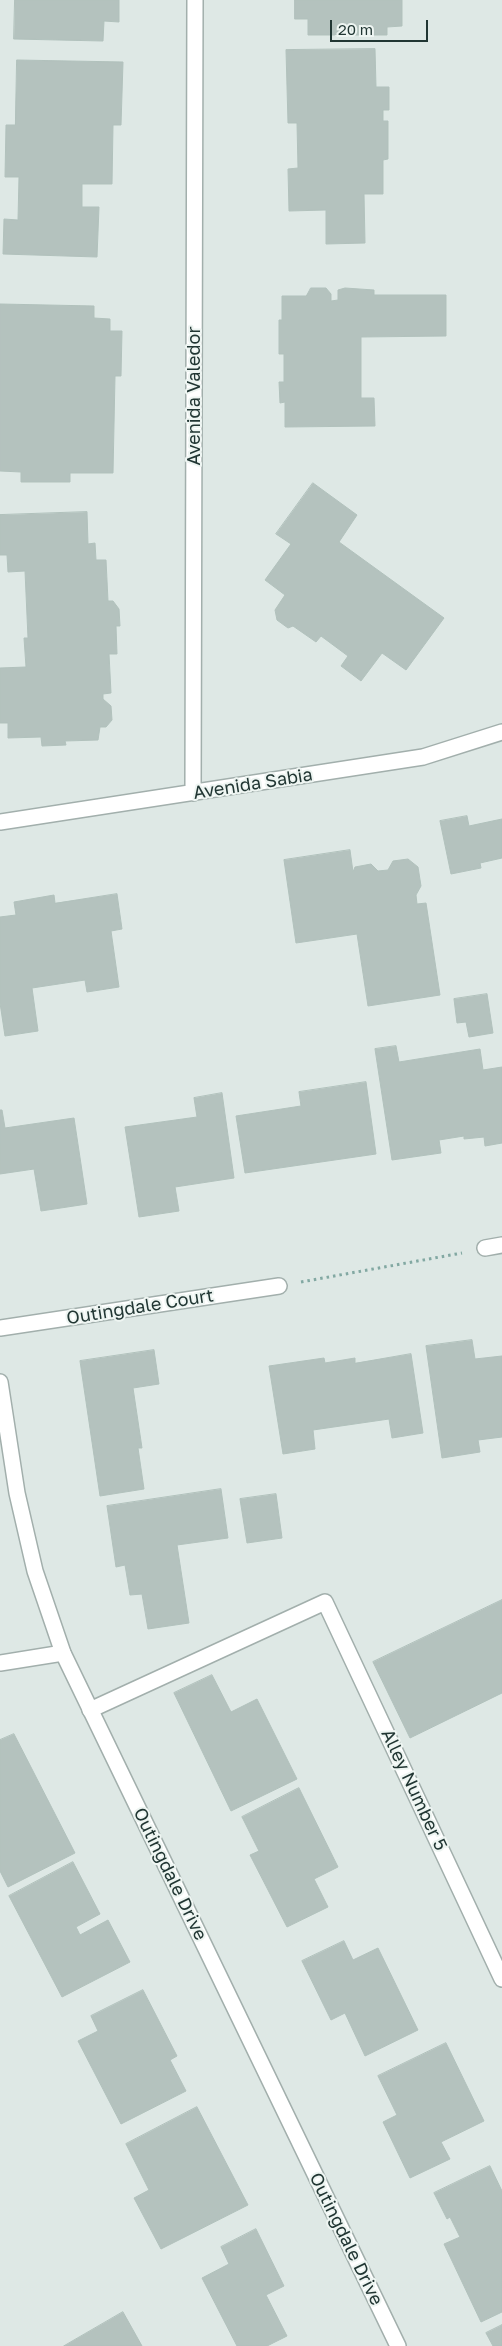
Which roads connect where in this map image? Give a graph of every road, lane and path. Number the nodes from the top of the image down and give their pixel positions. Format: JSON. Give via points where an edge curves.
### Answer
{"nodes":[{"id":1,"x":195,"y":0,"type":"edge"},
{"id":2,"x":502,"y":732,"type":"edge"},
{"id":3,"x":193,"y":793,"type":"junction"},
{"id":4,"x":0,"y":822,"type":"edge"},
{"id":5,"x":502,"y":1244,"type":"edge"},
{"id":6,"x":485,"y":1248,"type":"joint"},
{"id":7,"x":279,"y":1286,"type":"joint"},
{"id":8,"x":0,"y":1328,"type":"edge"},
{"id":9,"x":0,"y":1382,"type":"edge"},
{"id":10,"x":63,"y":1653,"type":"junction"},
{"id":11,"x":0,"y":1663,"type":"edge"},
{"id":12,"x":90,"y":1710,"type":"junction"},
{"id":13,"x":502,"y":1979,"type":"edge"},
{"id":14,"x":396,"y":2345,"type":"edge"}],
"edges":[{"from":1,"to":3,"type":"street","name":"Avenida Valedor"},
{"from":2,"to":3,"type":"street","name":"Avenida Sabia","via":[[423,757]]},
{"from":3,"to":4,"type":"street","name":"Avenida Sabia"},
{"from":5,"to":6,"type":"street"},
{"from":6,"to":7,"type":"path"},
{"from":7,"to":8,"type":"street","name":"Outingdale Court"},
{"from":9,"to":10,"type":"street","name":"Outingdale Drive","via":[[17,1493],[35,1572]]},
{"from":10,"to":11,"type":"street"},
{"from":10,"to":12,"type":"street","name":"Outingdale Drive"},
{"from":12,"to":13,"type":"street","name":"Alley Number 5","via":[[325,1602]]},
{"from":12,"to":14,"type":"street","name":"Outingdale Drive"}]}
